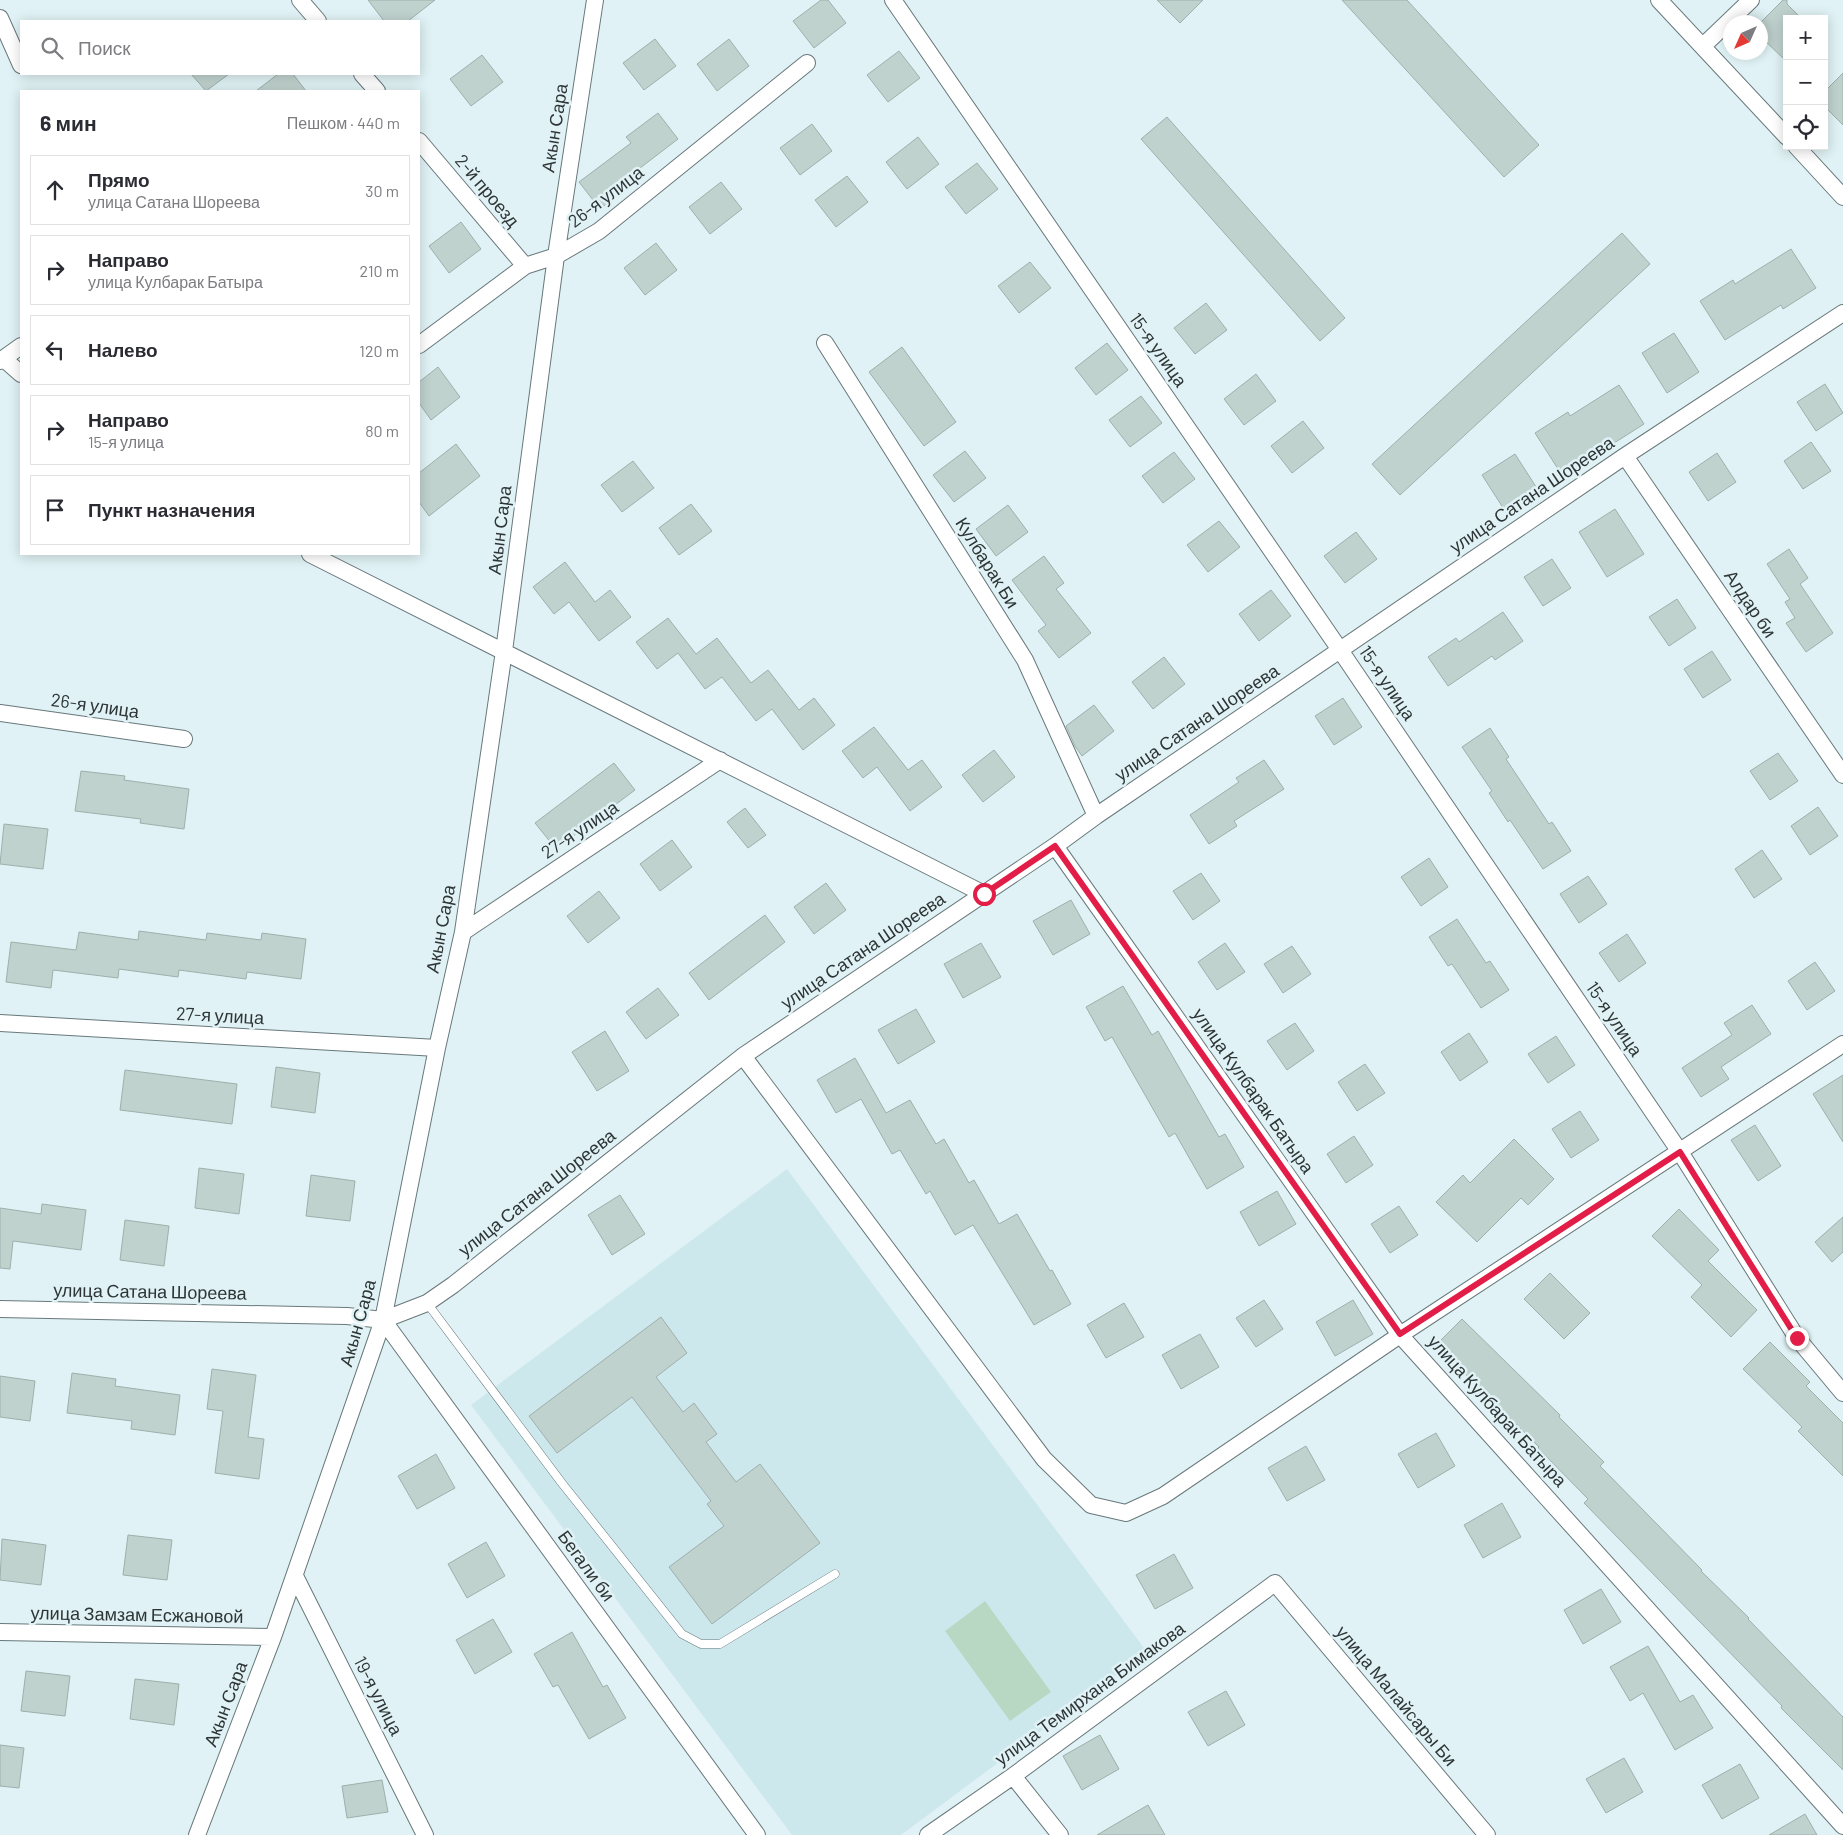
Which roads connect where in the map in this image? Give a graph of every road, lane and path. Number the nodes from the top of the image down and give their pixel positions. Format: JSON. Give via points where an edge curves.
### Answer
{"nodes":[{"id":1,"x":300,"y":0,"type":"edge"},
{"id":2,"x":595,"y":0,"type":"edge"},
{"id":3,"x":893,"y":0,"type":"edge"},
{"id":4,"x":1659,"y":0,"type":"edge"},
{"id":5,"x":1751,"y":0,"type":"edge"},
{"id":6,"x":0,"y":18,"type":"edge"},
{"id":7,"x":317,"y":20,"type":"edge"},
{"id":8,"x":1703,"y":46,"type":"junction"},
{"id":9,"x":20,"y":63,"type":"edge"},
{"id":10,"x":806,"y":63,"type":"dead end"},
{"id":11,"x":363,"y":75,"type":"edge"},
{"id":12,"x":375,"y":90,"type":"edge"},
{"id":13,"x":1783,"y":133,"type":"edge"},
{"id":14,"x":420,"y":142,"type":"edge"},
{"id":15,"x":1800,"y":150,"type":"edge"},
{"id":16,"x":1843,"y":198,"type":"edge"},
{"id":17,"x":556,"y":256,"type":"junction"},
{"id":18,"x":525,"y":266,"type":"junction"},
{"id":19,"x":1843,"y":313,"type":"edge"},
{"id":20,"x":825,"y":343,"type":"dead end"},
{"id":21,"x":420,"y":344,"type":"edge"},
{"id":22,"x":20,"y":347,"type":"edge"},
{"id":23,"x":1,"y":359,"type":"edge"},
{"id":24,"x":20,"y":373,"type":"edge"},
{"id":25,"x":1625,"y":456,"type":"junction"},
{"id":26,"x":312,"y":555,"type":"edge"},
{"id":27,"x":1340,"y":650,"type":"junction"},
{"id":28,"x":504,"y":652,"type":"junction"},
{"id":29,"x":0,"y":713,"type":"edge"},
{"id":30,"x":184,"y":739,"type":"dead end"},
{"id":31,"x":720,"y":760,"type":"junction"},
{"id":32,"x":1843,"y":775,"type":"edge"},
{"id":33,"x":1096,"y":816,"type":"junction"},
{"id":34,"x":1055,"y":846,"type":"junction"},
{"id":35,"x":984,"y":894,"type":"junction"},
{"id":36,"x":463,"y":932,"type":"junction"},
{"id":37,"x":0,"y":1023,"type":"edge"},
{"id":38,"x":1843,"y":1044,"type":"edge"},
{"id":39,"x":437,"y":1048,"type":"junction"},
{"id":40,"x":743,"y":1056,"type":"junction"},
{"id":41,"x":1680,"y":1152,"type":"junction"},
{"id":42,"x":427,"y":1303,"type":"junction"},
{"id":43,"x":0,"y":1309,"type":"edge"},
{"id":44,"x":383,"y":1320,"type":"junction"},
{"id":45,"x":1400,"y":1334,"type":"junction"},
{"id":46,"x":1843,"y":1393,"type":"edge"},
{"id":47,"x":835,"y":1574,"type":"dead end"},
{"id":48,"x":295,"y":1576,"type":"junction"},
{"id":49,"x":1275,"y":1583,"type":"joint"},
{"id":50,"x":0,"y":1632,"type":"edge"},
{"id":51,"x":273,"y":1637,"type":"junction"},
{"id":52,"x":1012,"y":1776,"type":"junction"},
{"id":53,"x":1843,"y":1826,"type":"edge"},
{"id":54,"x":197,"y":1835,"type":"edge"},
{"id":55,"x":425,"y":1835,"type":"edge"},
{"id":56,"x":757,"y":1835,"type":"edge"},
{"id":57,"x":928,"y":1835,"type":"edge"},
{"id":58,"x":1060,"y":1835,"type":"edge"},
{"id":59,"x":1487,"y":1835,"type":"edge"}],
"edges":[{"from":1,"to":7,"type":"street"},
{"from":2,"to":17,"type":"street","name":"Акын Сара"},
{"from":3,"to":27,"type":"street","name":"15-я улица"},
{"from":4,"to":8,"type":"street"},
{"from":5,"to":8,"type":"street"},
{"from":6,"to":9,"type":"street"},
{"from":8,"to":13,"type":"street"},
{"from":10,"to":17,"type":"street","name":"26-я улица","via":[[598,231]]},
{"from":11,"to":12,"type":"street"},
{"from":14,"to":18,"type":"street","name":"2-й проезд"},
{"from":15,"to":16,"type":"street"},
{"from":17,"to":18,"type":"street","name":"26-я улица"},
{"from":17,"to":28,"type":"street","name":"Акын Сара"},
{"from":18,"to":21,"type":"street","name":"26-я улица"},
{"from":19,"to":25,"type":"street","name":"улица Сатана Шореева"},
{"from":20,"to":33,"type":"street","name":"Кулбарак Би","via":[[1025,660]]},
{"from":22,"to":23,"type":"street"},
{"from":23,"to":24,"type":"street"},
{"from":25,"to":27,"type":"street","name":"улица Сатана Шореева"},
{"from":25,"to":32,"type":"street","name":"Алдар би"},
{"from":26,"to":28,"type":"street"},
{"from":27,"to":33,"type":"street","name":"улица Сатана Шореева"},
{"from":27,"to":41,"type":"street","name":"15-я улица"},
{"from":28,"to":31,"type":"street"},
{"from":28,"to":36,"type":"street","name":"Акын Сара"},
{"from":29,"to":30,"type":"street","name":"26-я улица"},
{"from":31,"to":35,"type":"street"},
{"from":31,"to":36,"type":"street","name":"27-я улица"},
{"from":33,"to":34,"type":"street","name":"улица Сатана Шореева"},
{"from":34,"to":35,"type":"street","name":"улица Сатана Шореева"},
{"from":34,"to":45,"type":"street","name":"улица Кулбарак Батыра"},
{"from":35,"to":40,"type":"street","name":"улица Сатана Шореева"},
{"from":36,"to":39,"type":"street","name":"Акын Сара"},
{"from":37,"to":39,"type":"street","name":"27-я улица"},
{"from":38,"to":41,"type":"street"},
{"from":39,"to":44,"type":"street","name":"Акын Сара"},
{"from":40,"to":42,"type":"street","name":"улица Сатана Шореева"},
{"from":40,"to":45,"type":"street","via":[[1044,1459],[1091,1505],[1126,1513],[1163,1496]]},
{"from":41,"to":45,"type":"street"},
{"from":41,"to":46,"type":"street","name":"15-я улица","via":[[1797,1338]]},
{"from":42,"to":44,"type":"street","name":"улица Сатана Шореева"},
{"from":42,"to":47,"type":"lane","via":[[560,1482],[682,1634],[701,1644],[720,1644]]},
{"from":43,"to":44,"type":"street","name":"улица Сатана Шореева","via":[[347,1316]]},
{"from":44,"to":48,"type":"street","name":"Акын Сара"},
{"from":44,"to":56,"type":"street","name":"Бегали би"},
{"from":45,"to":53,"type":"street","name":"улица Кулбарак Батыра"},
{"from":48,"to":51,"type":"street","name":"Акын Сара"},
{"from":48,"to":55,"type":"street","name":"19-я улица"},
{"from":49,"to":52,"type":"street","name":"улица Темирхана Бимакова"},
{"from":49,"to":59,"type":"street","name":"улица Малайcары Би"},
{"from":50,"to":51,"type":"street","name":"улица Замзам Есжановой"},
{"from":51,"to":54,"type":"street","name":"Акын Сара"},
{"from":52,"to":57,"type":"street","name":"улица Темирхана Бимакова"},
{"from":52,"to":58,"type":"street"}]}
